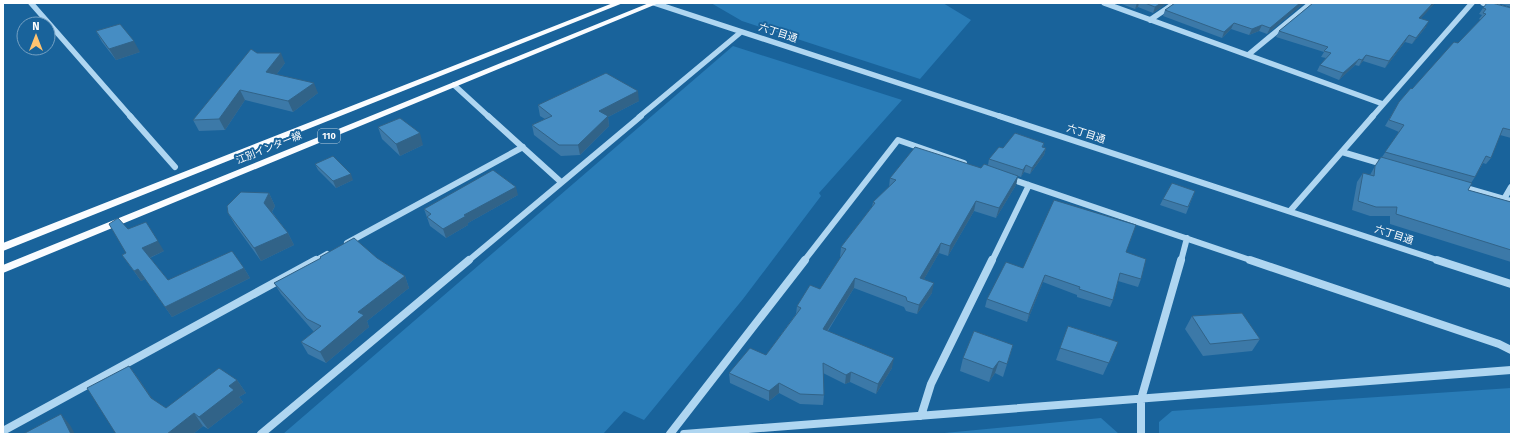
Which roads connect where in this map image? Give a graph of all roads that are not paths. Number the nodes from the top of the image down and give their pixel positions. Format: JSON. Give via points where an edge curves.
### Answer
{"nodes":[{"id":1,"x":31,"y":3,"type":"edge"},
{"id":2,"x":619,"y":3,"type":"edge"},
{"id":3,"x":655,"y":3,"type":"edge"},
{"id":4,"x":1104,"y":3,"type":"edge"},
{"id":5,"x":1175,"y":3,"type":"edge"},
{"id":6,"x":1311,"y":3,"type":"edge"},
{"id":7,"x":1472,"y":3,"type":"edge"},
{"id":8,"x":1483,"y":3,"type":"edge"},
{"id":9,"x":1511,"y":11,"type":"edge"},
{"id":10,"x":1150,"y":20,"type":"junction"},
{"id":11,"x":742,"y":32,"type":"junction"},
{"id":12,"x":1248,"y":55,"type":"junction"},
{"id":13,"x":454,"y":85,"type":"junction"},
{"id":14,"x":1383,"y":104,"type":"junction"},
{"id":15,"x":522,"y":147,"type":"junction"},
{"id":16,"x":1342,"y":152,"type":"junction"},
{"id":17,"x":970,"y":165,"type":"edge"},
{"id":18,"x":175,"y":167,"type":"dead end"},
{"id":19,"x":1393,"y":167,"type":"edge"},
{"id":20,"x":1000,"y":175,"type":"edge"},
{"id":21,"x":561,"y":182,"type":"junction"},
{"id":22,"x":1029,"y":184,"type":"junction"},
{"id":23,"x":1452,"y":184,"type":"edge"},
{"id":24,"x":1511,"y":187,"type":"edge"},
{"id":25,"x":1507,"y":200,"type":"edge"},
{"id":26,"x":1290,"y":211,"type":"junction"},
{"id":27,"x":1188,"y":238,"type":"junction"},
{"id":28,"x":3,"y":247,"type":"edge"},
{"id":29,"x":3,"y":268,"type":"edge"},
{"id":30,"x":1511,"y":284,"type":"edge"},
{"id":31,"x":1511,"y":350,"type":"edge"},
{"id":32,"x":1511,"y":370,"type":"edge"},
{"id":33,"x":1142,"y":399,"type":"junction"},
{"id":34,"x":921,"y":416,"type":"junction"},
{"id":35,"x":3,"y":431,"type":"edge"},
{"id":36,"x":261,"y":434,"type":"edge"},
{"id":37,"x":670,"y":434,"type":"edge"},
{"id":38,"x":684,"y":434,"type":"edge"},
{"id":39,"x":1140,"y":434,"type":"edge"}],
"edges":[{"from":1,"to":18,"type":"street"},
{"from":2,"to":28,"type":"main road","name":"江別インター線","number":"110"},
{"from":3,"to":11,"type":"street","name":"六丁目通"},
{"from":3,"to":13,"type":"main road","name":"江別インター線","number":"110"},
{"from":4,"to":10,"type":"street"},
{"from":5,"to":10,"type":"street"},
{"from":6,"to":12,"type":"street"},
{"from":7,"to":14,"type":"street"},
{"from":8,"to":9,"type":"street"},
{"from":10,"to":12,"type":"street"},
{"from":11,"to":21,"type":"street"},
{"from":11,"to":26,"type":"street","name":"六丁目通"},
{"from":12,"to":14,"type":"street"},
{"from":13,"to":15,"type":"street"},
{"from":13,"to":29,"type":"main road","name":"江別インター線","number":"110"},
{"from":14,"to":16,"type":"street"},
{"from":15,"to":21,"type":"street"},
{"from":15,"to":35,"type":"street"},
{"from":16,"to":19,"type":"street"},
{"from":16,"to":26,"type":"street"},
{"from":17,"to":37,"type":"street","via":[[898,140]]},
{"from":20,"to":22,"type":"street"},
{"from":21,"to":36,"type":"street"},
{"from":22,"to":27,"type":"street"},
{"from":22,"to":34,"type":"street","via":[[930,384]]},
{"from":23,"to":25,"type":"street"},
{"from":24,"to":25,"type":"street"},
{"from":26,"to":30,"type":"street","name":"六丁目通"},
{"from":27,"to":31,"type":"street"},
{"from":27,"to":33,"type":"street"},
{"from":32,"to":33,"type":"street"},
{"from":33,"to":34,"type":"street"},
{"from":33,"to":39,"type":"street"},
{"from":34,"to":38,"type":"street"}]}
